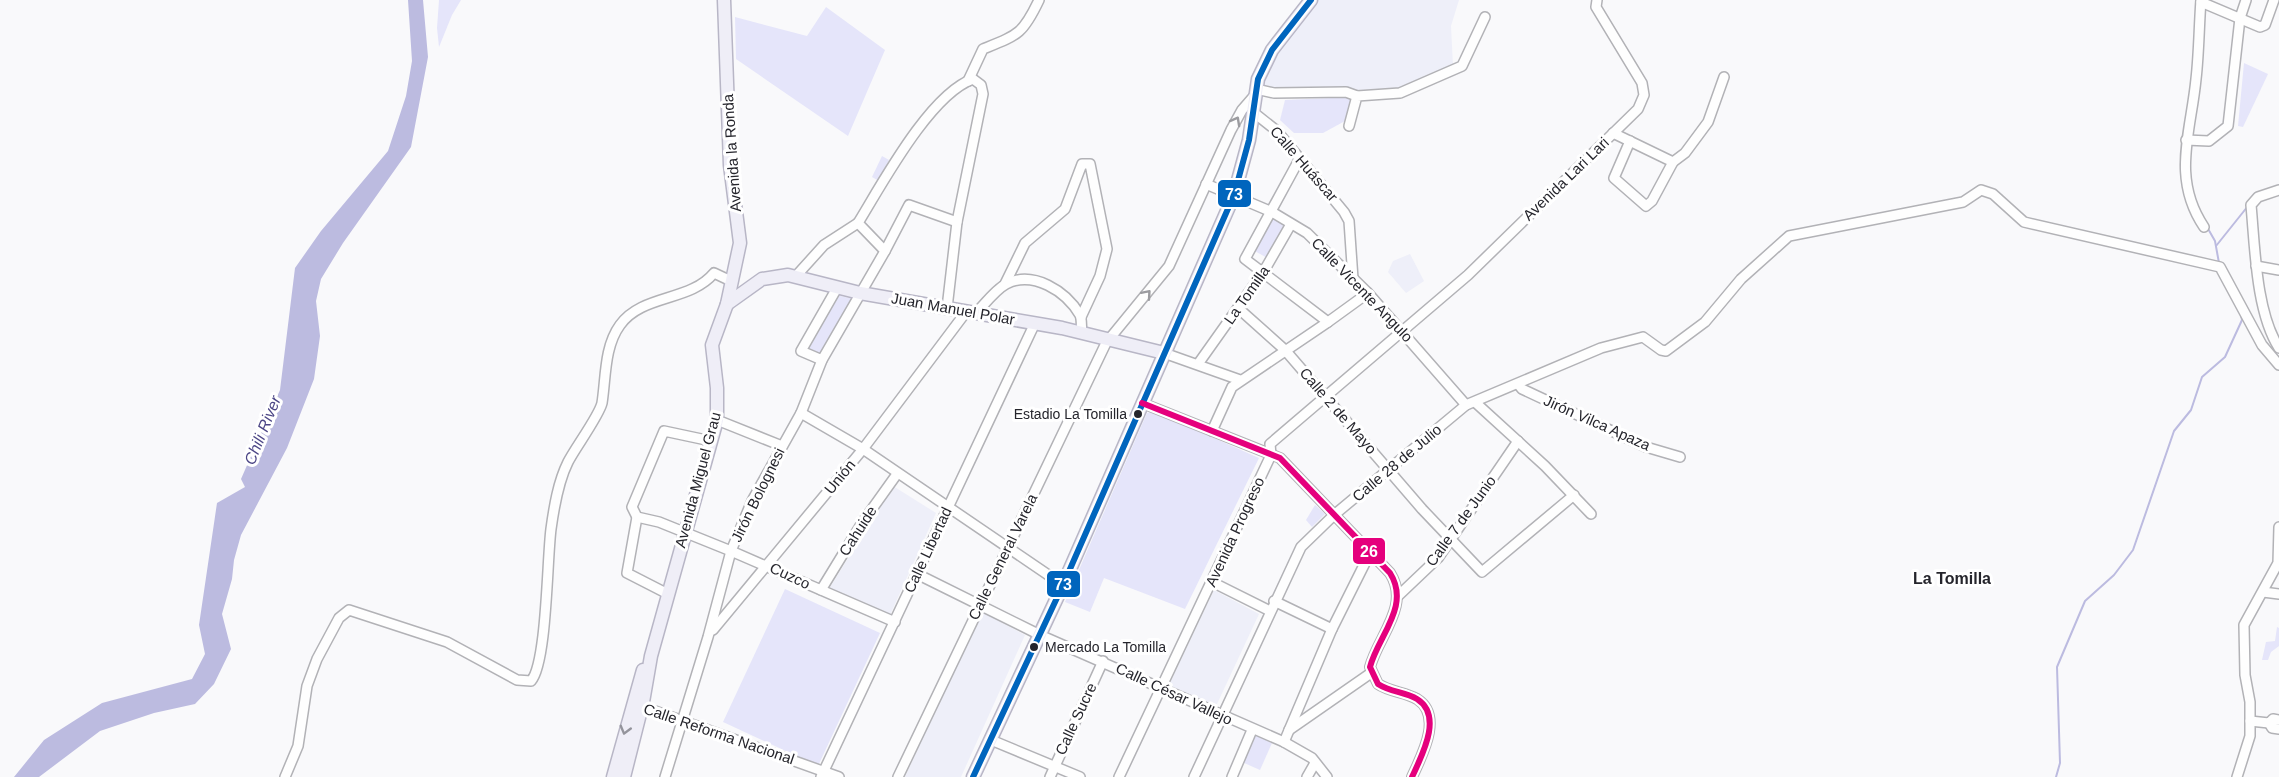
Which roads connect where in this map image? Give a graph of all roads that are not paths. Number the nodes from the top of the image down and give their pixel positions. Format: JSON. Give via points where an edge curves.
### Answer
{"nodes":[{"id":1,"x":724,"y":0,"type":"edge"},
{"id":2,"x":1039,"y":0,"type":"edge"},
{"id":3,"x":1311,"y":0,"type":"edge"},
{"id":4,"x":1597,"y":0,"type":"edge"},
{"id":5,"x":2246,"y":0,"type":"edge"},
{"id":6,"x":2274,"y":0,"type":"edge"},
{"id":7,"x":2201,"y":1,"type":"edge"},
{"id":8,"x":1485,"y":17,"type":"dead end"},
{"id":9,"x":2240,"y":18,"type":"junction"},
{"id":10,"x":1724,"y":77,"type":"dead end"},
{"id":11,"x":968,"y":81,"type":"junction"},
{"id":12,"x":1255,"y":92,"type":"junction"},
{"id":13,"x":1358,"y":96,"type":"junction"},
{"id":14,"x":1253,"y":112,"type":"junction"},
{"id":15,"x":1349,"y":126,"type":"dead end"},
{"id":16,"x":1613,"y":133,"type":"junction"},
{"id":17,"x":2186,"y":140,"type":"junction"},
{"id":18,"x":1630,"y":141,"type":"junction"},
{"id":19,"x":1299,"y":158,"type":"junction"},
{"id":20,"x":1673,"y":162,"type":"junction"},
{"id":21,"x":1206,"y":184,"type":"junction"},
{"id":22,"x":2279,"y":190,"type":"edge"},
{"id":23,"x":1234,"y":195,"type":"junction"},
{"id":24,"x":1272,"y":212,"type":"junction"},
{"id":25,"x":957,"y":222,"type":"junction"},
{"id":26,"x":858,"y":223,"type":"junction"},
{"id":27,"x":1291,"y":224,"type":"junction"},
{"id":28,"x":2204,"y":226,"type":"dead end"},
{"id":29,"x":885,"y":251,"type":"junction"},
{"id":30,"x":2256,"y":266,"type":"junction"},
{"id":31,"x":2279,"y":270,"type":"edge"},
{"id":32,"x":1264,"y":271,"type":"junction"},
{"id":33,"x":796,"y":276,"type":"junction"},
{"id":34,"x":1353,"y":279,"type":"junction"},
{"id":35,"x":731,"y":281,"type":"junction"},
{"id":36,"x":1005,"y":284,"type":"junction"},
{"id":37,"x":837,"y":288,"type":"junction"},
{"id":38,"x":745,"y":291,"type":"junction"},
{"id":39,"x":860,"y":293,"type":"junction"},
{"id":40,"x":1368,"y":293,"type":"junction"},
{"id":41,"x":727,"y":304,"type":"junction"},
{"id":42,"x":947,"y":308,"type":"junction"},
{"id":43,"x":1238,"y":308,"type":"junction"},
{"id":44,"x":971,"y":313,"type":"junction"},
{"id":45,"x":1081,"y":317,"type":"junction"},
{"id":46,"x":1328,"y":322,"type":"junction"},
{"id":47,"x":1035,"y":323,"type":"junction"},
{"id":48,"x":1401,"y":330,"type":"junction"},
{"id":49,"x":1082,"y":333,"type":"junction"},
{"id":50,"x":1110,"y":338,"type":"junction"},
{"id":51,"x":2279,"y":348,"type":"edge"},
{"id":52,"x":1285,"y":350,"type":"junction"},
{"id":53,"x":1164,"y":353,"type":"junction"},
{"id":54,"x":822,"y":360,"type":"junction"},
{"id":55,"x":1198,"y":363,"type":"junction"},
{"id":56,"x":2279,"y":365,"type":"edge"},
{"id":57,"x":1240,"y":380,"type":"junction"},
{"id":58,"x":1518,"y":384,"type":"junction"},
{"id":59,"x":1325,"y":396,"type":"junction"},
{"id":60,"x":1476,"y":403,"type":"junction"},
{"id":61,"x":1142,"y":404,"type":"junction"},
{"id":62,"x":1466,"y":405,"type":"junction"},
{"id":63,"x":801,"y":413,"type":"junction"},
{"id":64,"x":717,"y":420,"type":"junction"},
{"id":65,"x":1212,"y":431,"type":"junction"},
{"id":66,"x":711,"y":441,"type":"junction"},
{"id":67,"x":1518,"y":441,"type":"junction"},
{"id":68,"x":782,"y":446,"type":"junction"},
{"id":69,"x":863,"y":449,"type":"junction"},
{"id":70,"x":1271,"y":455,"type":"junction"},
{"id":71,"x":1680,"y":457,"type":"dead end"},
{"id":72,"x":1388,"y":470,"type":"junction"},
{"id":73,"x":897,"y":474,"type":"junction"},
{"id":74,"x":1574,"y":495,"type":"junction"},
{"id":75,"x":948,"y":507,"type":"junction"},
{"id":76,"x":1334,"y":514,"type":"junction"},
{"id":77,"x":1591,"y":514,"type":"dead end"},
{"id":78,"x":637,"y":517,"type":"junction"},
{"id":79,"x":2279,"y":527,"type":"edge"},
{"id":80,"x":684,"y":533,"type":"junction"},
{"id":81,"x":1451,"y":538,"type":"junction"},
{"id":82,"x":1008,"y":546,"type":"junction"},
{"id":83,"x":731,"y":550,"type":"junction"},
{"id":84,"x":1370,"y":553,"type":"junction"},
{"id":85,"x":769,"y":566,"type":"junction"},
{"id":86,"x":917,"y":574,"type":"junction"},
{"id":87,"x":1212,"y":582,"type":"junction"},
{"id":88,"x":1062,"y":585,"type":"junction"},
{"id":89,"x":821,"y":590,"type":"junction"},
{"id":90,"x":2263,"y":592,"type":"junction"},
{"id":91,"x":668,"y":594,"type":"junction"},
{"id":92,"x":2279,"y":594,"type":"edge"},
{"id":93,"x":1398,"y":596,"type":"junction"},
{"id":94,"x":979,"y":605,"type":"junction"},
{"id":95,"x":1272,"y":606,"type":"junction"},
{"id":96,"x":895,"y":621,"type":"junction"},
{"id":97,"x":1332,"y":629,"type":"junction"},
{"id":98,"x":1040,"y":635,"type":"junction"},
{"id":99,"x":708,"y":637,"type":"junction"},
{"id":100,"x":1103,"y":662,"type":"junction"},
{"id":101,"x":1371,"y":673,"type":"junction"},
{"id":102,"x":1160,"y":688,"type":"junction"},
{"id":103,"x":637,"y":705,"type":"junction"},
{"id":104,"x":1222,"y":716,"type":"junction"},
{"id":105,"x":683,"y":720,"type":"junction"},
{"id":106,"x":2279,"y":720,"type":"edge"},
{"id":107,"x":2250,"y":721,"type":"junction"},
{"id":108,"x":2269,"y":723,"type":"junction"},
{"id":109,"x":2279,"y":729,"type":"edge"},
{"id":110,"x":1252,"y":730,"type":"junction"},
{"id":111,"x":1289,"y":730,"type":"junction"},
{"id":112,"x":990,"y":740,"type":"junction"},
{"id":113,"x":1284,"y":742,"type":"junction"},
{"id":114,"x":1315,"y":764,"type":"junction"},
{"id":115,"x":1055,"y":765,"type":"junction"},
{"id":116,"x":822,"y":774,"type":"edge"},
{"id":117,"x":1234,"y":776,"type":"edge"},
{"id":118,"x":285,"y":777,"type":"edge"},
{"id":119,"x":613,"y":777,"type":"edge"},
{"id":120,"x":624,"y":777,"type":"edge"},
{"id":121,"x":665,"y":777,"type":"edge"},
{"id":122,"x":839,"y":777,"type":"edge"},
{"id":123,"x":898,"y":777,"type":"edge"},
{"id":124,"x":973,"y":777,"type":"edge"},
{"id":125,"x":1050,"y":777,"type":"edge"},
{"id":126,"x":1080,"y":777,"type":"edge"},
{"id":127,"x":1119,"y":777,"type":"edge"},
{"id":128,"x":1194,"y":777,"type":"edge"},
{"id":129,"x":1307,"y":777,"type":"edge"},
{"id":130,"x":1327,"y":777,"type":"edge"},
{"id":131,"x":1412,"y":777,"type":"edge"},
{"id":132,"x":2236,"y":777,"type":"edge"}],
"edges":[{"from":1,"to":35,"type":"main road","name":"Avenida la Ronda","via":[[730,165],[740,243]]},
{"from":2,"to":11,"type":"street","via":[[1026,27],[983,49]]},
{"from":3,"to":12,"type":"main road","via":[[1272,50]]},
{"from":4,"to":16,"type":"street","name":"Avenida Lari Lari","via":[[1596,7],[1642,83],[1644,95],[1638,109]]},
{"from":5,"to":9,"type":"street"},
{"from":6,"to":9,"type":"street","via":[[2263,27]]},
{"from":7,"to":9,"type":"street"},
{"from":7,"to":17,"type":"street","via":[[2196,80]]},
{"from":8,"to":13,"type":"street","via":[[1462,66],[1400,93]]},
{"from":9,"to":17,"type":"street","via":[[2228,126],[2209,141]]},
{"from":10,"to":20,"type":"street","via":[[1708,122],[1685,153]]},
{"from":11,"to":25,"type":"street","via":[[973,79],[981,85],[983,94]]},
{"from":11,"to":26,"type":"street","via":[[958,84],[938,105],[900,155]]},
{"from":12,"to":13,"type":"street","via":[[1346,92]]},
{"from":12,"to":14,"type":"main road"},
{"from":21,"to":12,"type":"street","name":"Calle General Varela","one_way":true,"via":[[1231,130]]},
{"from":13,"to":15,"type":"street"},
{"from":14,"to":19,"type":"street","name":"Calle Huáscar","via":[[1277,131]]},
{"from":14,"to":23,"type":"main road"},
{"from":16,"to":18,"type":"street"},
{"from":16,"to":48,"type":"street","name":"Avenida Lari Lari","via":[[1468,275]]},
{"from":17,"to":28,"type":"street","via":[[2188,197]]},
{"from":18,"to":20,"type":"street"},
{"from":18,"to":20,"type":"street","via":[[1614,178],[1646,206]]},
{"from":19,"to":24,"type":"street"},
{"from":19,"to":34,"type":"street","name":"Calle Huáscar","via":[[1349,221]]},
{"from":21,"to":23,"type":"street","name":"Calle Vicente Angulo"},
{"from":50,"to":21,"type":"street","name":"Calle General Varela","one_way":true,"via":[[1164,274]]},
{"from":22,"to":30,"type":"street","via":[[2259,197],[2251,205]]},
{"from":23,"to":24,"type":"street","name":"Calle Vicente Angulo"},
{"from":23,"to":53,"type":"main road"},
{"from":24,"to":27,"type":"street","name":"Calle Vicente Angulo"},
{"from":24,"to":32,"type":"street","via":[[1245,259]]},
{"from":25,"to":29,"type":"street","name":"Jirón Bolognesi","via":[[909,205]]},
{"from":25,"to":42,"type":"street"},
{"from":26,"to":29,"type":"street"},
{"from":26,"to":33,"type":"street","via":[[824,245]]},
{"from":27,"to":32,"type":"street","name":"La Tomilla"},
{"from":27,"to":34,"type":"street","name":"Calle Vicente Angulo","via":[[1307,233]]},
{"from":29,"to":39,"type":"street","name":"Jirón Bolognesi"},
{"from":30,"to":31,"type":"street"},
{"from":30,"to":51,"type":"street","via":[[2270,334]]},
{"from":32,"to":43,"type":"street","name":"La Tomilla"},
{"from":32,"to":46,"type":"street"},
{"from":33,"to":37,"type":"main road","name":"Juan Manuel Polar"},
{"from":33,"to":38,"type":"main road","name":"Juan Manuel Polar","via":[[762,279]]},
{"from":34,"to":40,"type":"street","name":"Calle Vicente Angulo"},
{"from":35,"to":38,"type":"main road"},
{"from":35,"to":41,"type":"main road","name":"Avenida la Ronda"},
{"from":35,"to":118,"type":"street","via":[[714,273],[687,292],[641,308],[619,326],[605,365],[602,404],[567,463],[557,496],[537,675],[531,681],[517,680],[447,642],[349,610],[339,618],[317,659],[307,686],[298,746]]},
{"from":36,"to":44,"type":"street","name":"Unión"},
{"from":36,"to":45,"type":"street","via":[[1030,279],[1045,283],[1067,298]]},
{"from":36,"to":45,"type":"street","name":"Unión","via":[[1025,243],[1065,209],[1082,164],[1090,164],[1107,249],[1100,276]]},
{"from":37,"to":39,"type":"main road","name":"Juan Manuel Polar"},
{"from":37,"to":54,"type":"street","via":[[801,351]]},
{"from":38,"to":41,"type":"main road","name":"Juan Manuel Polar"},
{"from":39,"to":42,"type":"main road","name":"Juan Manuel Polar"},
{"from":39,"to":54,"type":"street","name":"Jirón Bolognesi"},
{"from":40,"to":46,"type":"street"},
{"from":40,"to":48,"type":"street","name":"Calle Vicente Angulo"},
{"from":41,"to":64,"type":"main road","name":"Avenida Miguel Grau","via":[[712,345]]},
{"from":42,"to":44,"type":"main road","name":"Juan Manuel Polar"},
{"from":43,"to":52,"type":"street","name":"Calle 2 de Mayo"},
{"from":43,"to":55,"type":"street","name":"La Tomilla"},
{"from":44,"to":47,"type":"main road","name":"Juan Manuel Polar"},
{"from":44,"to":69,"type":"street","name":"Unión"},
{"from":45,"to":49,"type":"street"},
{"from":46,"to":52,"type":"street"},
{"from":47,"to":49,"type":"main road","name":"Juan Manuel Polar"},
{"from":47,"to":75,"type":"street","name":"Calle Libertad"},
{"from":48,"to":59,"type":"street","name":"Avenida Progreso"},
{"from":48,"to":62,"type":"street","name":"Calle Vicente Angulo"},
{"from":49,"to":50,"type":"main road","name":"Juan Manuel Polar"},
{"from":50,"to":53,"type":"main road","name":"Juan Manuel Polar"},
{"from":50,"to":82,"type":"street","name":"Calle General Varela"},
{"from":52,"to":57,"type":"street"},
{"from":52,"to":59,"type":"street","name":"Calle 2 de Mayo"},
{"from":53,"to":55,"type":"street"},
{"from":53,"to":61,"type":"main road"},
{"from":54,"to":63,"type":"street","name":"Jirón Bolognesi"},
{"from":55,"to":57,"type":"street"},
{"from":56,"to":58,"type":"street","name":"Calle 28 de Julio","via":[[2262,345],[2220,267],[2024,222],[1993,194],[1981,190],[1963,202],[1789,236],[1741,279],[1705,322],[1666,351],[1643,337],[1601,348]]},
{"from":57,"to":65,"type":"street","via":[[1232,387]]},
{"from":58,"to":60,"type":"street","name":"Calle 28 de Julio"},
{"from":58,"to":71,"type":"street","name":"Jirón Vilca Apaza","via":[[1646,447]]},
{"from":59,"to":70,"type":"street","name":"Avenida Progreso","via":[[1270,444]]},
{"from":59,"to":72,"type":"street","name":"Calle 2 de Mayo"},
{"from":60,"to":62,"type":"street","name":"Calle 28 de Julio"},
{"from":60,"to":67,"type":"street"},
{"from":61,"to":65,"type":"street"},
{"from":61,"to":88,"type":"main road"},
{"from":62,"to":72,"type":"street","name":"Calle 28 de Julio"},
{"from":63,"to":68,"type":"street","name":"Jirón Bolognesi"},
{"from":63,"to":69,"type":"street"},
{"from":64,"to":66,"type":"main road","name":"Avenida Miguel Grau"},
{"from":64,"to":68,"type":"street"},
{"from":65,"to":70,"type":"street"},
{"from":66,"to":78,"type":"street","via":[[664,431],[632,507]]},
{"from":66,"to":80,"type":"main road","name":"Avenida Miguel Grau"},
{"from":67,"to":74,"type":"street"},
{"from":67,"to":81,"type":"street","name":"Calle 7 de Junio"},
{"from":68,"to":83,"type":"street","name":"Jirón Bolognesi"},
{"from":69,"to":73,"type":"street"},
{"from":69,"to":85,"type":"street","name":"Unión"},
{"from":70,"to":76,"type":"street","via":[[1283,460]]},
{"from":70,"to":87,"type":"street","name":"Avenida Progreso"},
{"from":72,"to":76,"type":"street","name":"Calle 28 de Julio"},
{"from":72,"to":81,"type":"street","name":"Calle 2 de Mayo"},
{"from":73,"to":75,"type":"street"},
{"from":73,"to":89,"type":"street","name":"Cahuide"},
{"from":74,"to":77,"type":"street"},
{"from":74,"to":81,"type":"street","name":"Calle 2 de Mayo","via":[[1482,572]]},
{"from":75,"to":82,"type":"street"},
{"from":75,"to":86,"type":"street","name":"Calle Libertad"},
{"from":76,"to":84,"type":"street"},
{"from":76,"to":95,"type":"street","name":"Calle 28 de Julio","via":[[1299,549]]},
{"from":78,"to":80,"type":"street","name":"Cuzco"},
{"from":78,"to":91,"type":"street","via":[[627,573]]},
{"from":79,"to":90,"type":"street","via":[[2278,563]]},
{"from":80,"to":83,"type":"street","name":"Cuzco"},
{"from":80,"to":91,"type":"main road","name":"Avenida Miguel Grau"},
{"from":81,"to":93,"type":"street","name":"Calle 7 de Junio","via":[[1438,558]]},
{"from":82,"to":88,"type":"street"},
{"from":82,"to":94,"type":"street","name":"Calle General Varela"},
{"from":83,"to":85,"type":"street","name":"Cuzco"},
{"from":83,"to":99,"type":"street","name":"Jirón Bolognesi"},
{"from":84,"to":93,"type":"street","via":[[1390,573]]},
{"from":84,"to":97,"type":"street"},
{"from":85,"to":89,"type":"street","name":"Cuzco"},
{"from":85,"to":99,"type":"street","name":"Unión"},
{"from":86,"to":94,"type":"street","name":"Calle César Vallejo"},
{"from":86,"to":96,"type":"street","name":"Calle Libertad"},
{"from":87,"to":95,"type":"street"},
{"from":87,"to":102,"type":"street","name":"Avenida Progreso"},
{"from":88,"to":98,"type":"main road"},
{"from":89,"to":96,"type":"street","name":"Cuzco"},
{"from":90,"to":92,"type":"street"},
{"from":90,"to":107,"type":"street","via":[[2244,625]]},
{"from":91,"to":103,"type":"main road","name":"Avenida Miguel Grau"},
{"from":93,"to":101,"type":"street"},
{"from":94,"to":98,"type":"street","name":"Calle César Vallejo"},
{"from":94,"to":123,"type":"street","name":"Calle General Varela"},
{"from":95,"to":97,"type":"street"},
{"from":95,"to":104,"type":"street","name":"Calle 28 de Julio"},
{"from":96,"to":116,"type":"street","name":"Calle Libertad"},
{"from":97,"to":111,"type":"street"},
{"from":98,"to":100,"type":"street","name":"Calle César Vallejo"},
{"from":98,"to":112,"type":"main road"},
{"from":99,"to":105,"type":"street","name":"Jirón Bolognesi"},
{"from":100,"to":102,"type":"street","name":"Calle César Vallejo"},
{"from":100,"to":115,"type":"street","name":"Calle Sucre"},
{"from":101,"to":111,"type":"street"},
{"from":101,"to":131,"type":"street","via":[[1382,686],[1416,698],[1426,710],[1428,741]]},
{"from":102,"to":104,"type":"street","name":"Calle César Vallejo"},
{"from":102,"to":127,"type":"street","name":"Avenida Progreso"},
{"from":103,"to":105,"type":"street","name":"Calle Reforma Nacional"},
{"from":103,"to":119,"type":"main road","name":"Avenida Miguel Grau","one_way":true},
{"from":103,"to":120,"type":"main road","name":"Avenida Miguel Grau"},
{"from":104,"to":110,"type":"street","name":"Calle César Vallejo"},
{"from":104,"to":128,"type":"street","name":"Calle 28 de Julio"},
{"from":105,"to":116,"type":"street","name":"Calle Reforma Nacional"},
{"from":105,"to":121,"type":"street","name":"Jirón Bolognesi"},
{"from":106,"to":108,"type":"street"},
{"from":107,"to":108,"type":"street"},
{"from":107,"to":132,"type":"street","via":[[2244,759]]},
{"from":108,"to":109,"type":"street"},
{"from":110,"to":113,"type":"street","name":"Calle César Vallejo"},
{"from":110,"to":117,"type":"street"},
{"from":111,"to":113,"type":"street"},
{"from":112,"to":115,"type":"street"},
{"from":112,"to":124,"type":"main road"},
{"from":113,"to":114,"type":"street","name":"Calle César Vallejo","via":[[1312,758]]},
{"from":114,"to":129,"type":"street"},
{"from":114,"to":130,"type":"street","name":"Calle César Vallejo"},
{"from":115,"to":125,"type":"street","name":"Calle Sucre"},
{"from":115,"to":126,"type":"street"},
{"from":116,"to":122,"type":"street","name":"Calle Reforma Nacional"}]}
